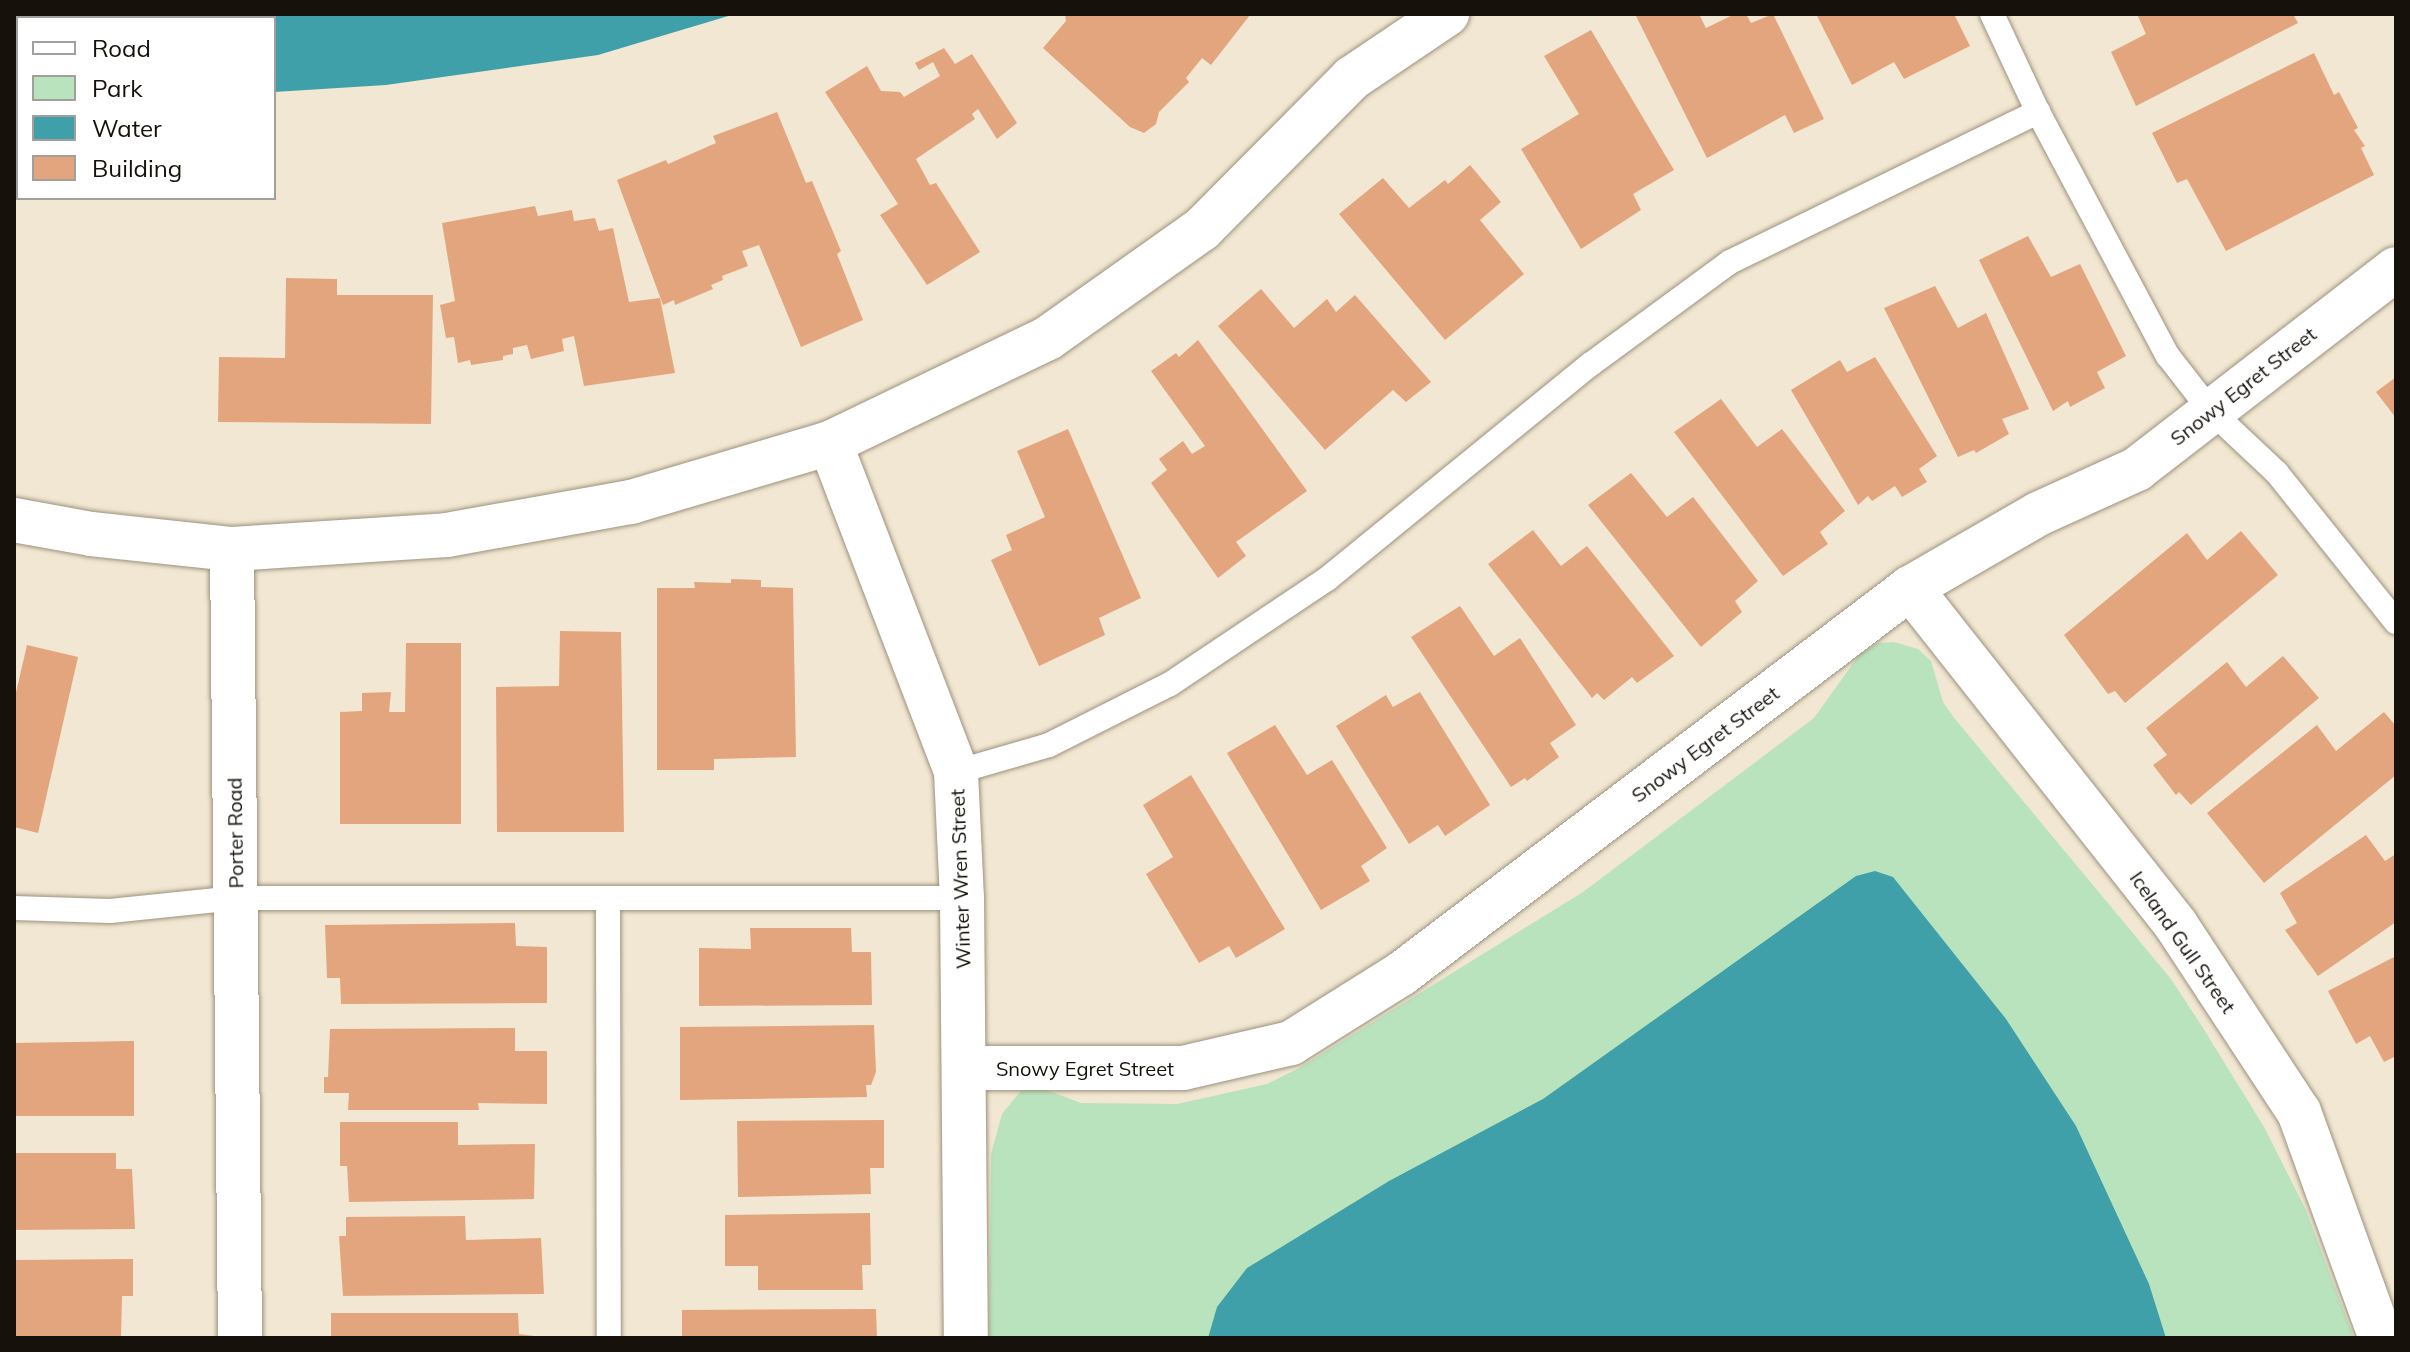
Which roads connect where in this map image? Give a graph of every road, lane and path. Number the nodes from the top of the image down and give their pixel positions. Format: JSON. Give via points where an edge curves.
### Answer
{"nodes":[{"id":1,"x":1447,"y":14,"type":"edge"},
{"id":2,"x":1992,"y":14,"type":"edge"},
{"id":3,"x":2038,"y":112,"type":"junction"},
{"id":4,"x":2396,"y":269,"type":"edge"},
{"id":5,"x":2210,"y":410,"type":"junction"},
{"id":6,"x":830,"y":443,"type":"junction"},
{"id":7,"x":14,"y":520,"type":"edge"},
{"id":8,"x":232,"y":549,"type":"junction"},
{"id":9,"x":1910,"y":588,"type":"junction"},
{"id":10,"x":2396,"y":622,"type":"edge"},
{"id":11,"x":956,"y":772,"type":"junction"},
{"id":12,"x":236,"y":898,"type":"junction"},
{"id":13,"x":608,"y":898,"type":"junction"},
{"id":14,"x":962,"y":898,"type":"junction"},
{"id":15,"x":14,"y":908,"type":"edge"},
{"id":16,"x":964,"y":1068,"type":"junction"},
{"id":17,"x":240,"y":1338,"type":"edge"},
{"id":18,"x":609,"y":1338,"type":"edge"},
{"id":19,"x":966,"y":1338,"type":"edge"},
{"id":20,"x":2381,"y":1338,"type":"edge"}],
"edges":[{"from":1,"to":6,"type":"street","via":[[1352,78],[1202,229],[1048,338]]},
{"from":2,"to":3,"type":"lane"},
{"from":3,"to":5,"type":"lane","via":[[2168,356]]},
{"from":3,"to":11,"type":"lane","via":[[1730,262],[1591,364],[1327,579],[1170,684],[1049,745]]},
{"from":4,"to":5,"type":"street","name":"Snowy Egret Street"},
{"from":5,"to":9,"type":"street","name":"Snowy Egret Street","via":[[2137,469],[2038,514]]},
{"from":5,"to":10,"type":"lane","via":[[2277,473]]},
{"from":6,"to":8,"type":"street","via":[[631,502],[447,535]]},
{"from":6,"to":11,"type":"street","name":"Winter Wren Street"},
{"from":7,"to":8,"type":"street"},
{"from":8,"to":12,"type":"street","name":"Porter Road"},
{"from":9,"to":16,"type":"street","name":"Snowy Egret Street","via":[[1401,974],[1291,1043],[1183,1068]]},
{"from":9,"to":20,"type":"street","name":"Iceland Gull Street","via":[[2176,925],[2299,1112]]},
{"from":11,"to":14,"type":"street","name":"Winter Wren Street"},
{"from":12,"to":13,"type":"lane"},
{"from":12,"to":15,"type":"lane","via":[[110,911]]},
{"from":12,"to":17,"type":"street","name":"Porter Road"},
{"from":13,"to":14,"type":"lane"},
{"from":13,"to":18,"type":"lane"},
{"from":14,"to":16,"type":"street","name":"Winter Wren Street"},
{"from":16,"to":19,"type":"street","name":"Winter Wren Street"}]}
